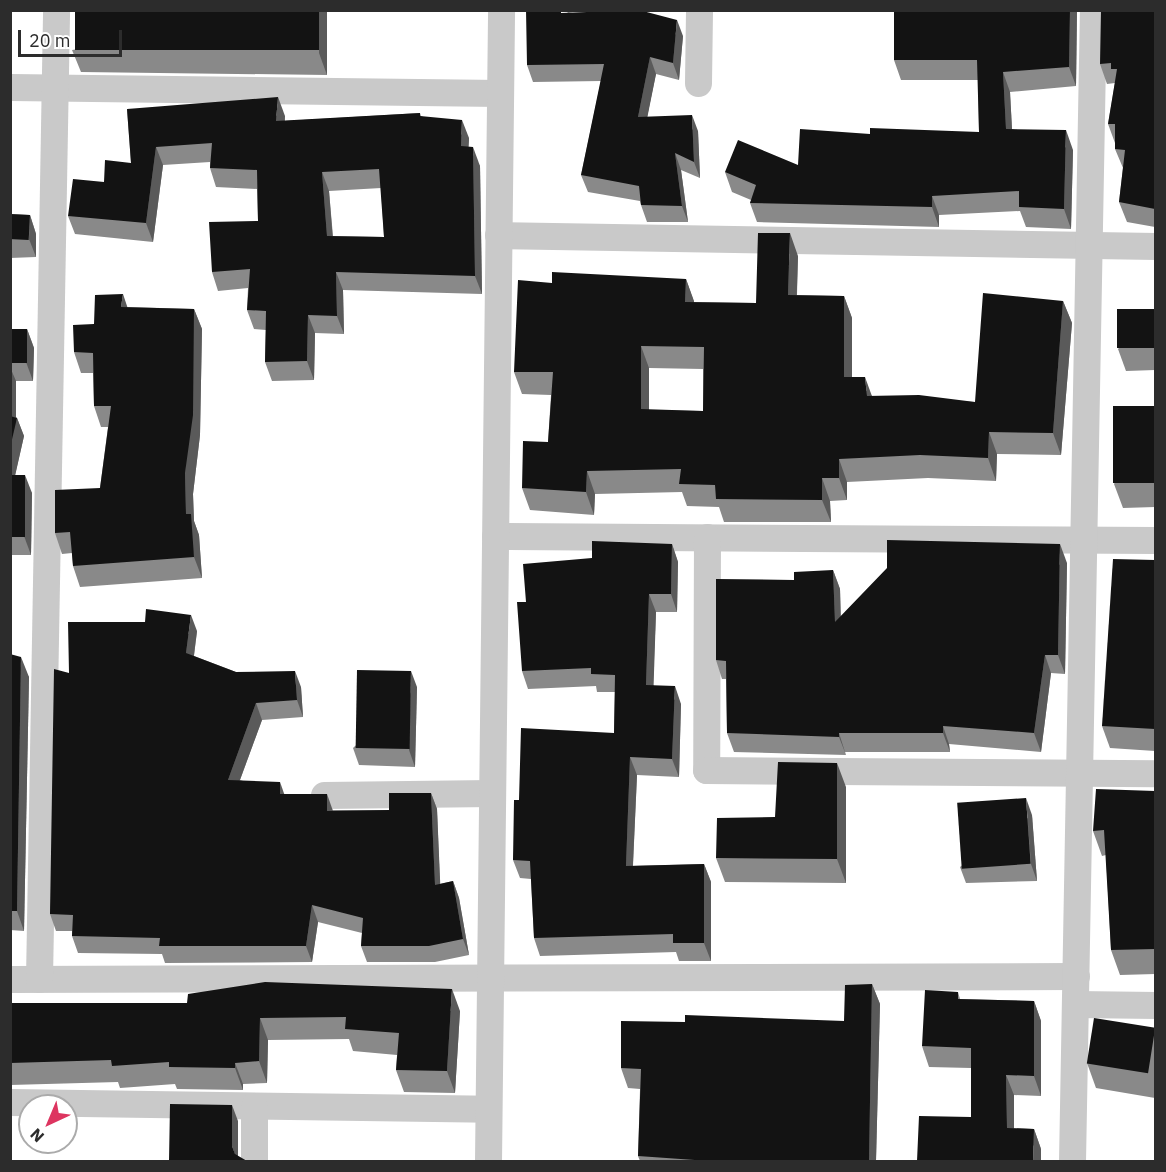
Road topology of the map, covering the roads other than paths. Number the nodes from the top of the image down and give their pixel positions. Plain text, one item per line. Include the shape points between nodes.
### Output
1 (56, 10) edge
2 (501, 10) edge
3 (699, 10) edge
4 (1093, 10) edge
5 (698, 83) dead end
6 (54, 85) junction
7 (10, 87) edge
8 (500, 93) junction
9 (498, 235) junction
10 (1089, 245) junction
11 (1155, 246) edge
12 (495, 536) junction
13 (707, 537) junction
14 (1083, 540) junction
15 (1155, 540) edge
16 (1080, 772) junction
17 (1155, 773) edge
18 (492, 793) junction
19 (324, 795) edge
20 (1076, 976) junction
21 (39, 978) junction
22 (490, 978) junction
23 (10, 979) edge
24 (1075, 1004) junction
25 (1155, 1005) edge
26 (10, 1102) edge
27 (254, 1106) junction
28 (489, 1109) junction
29 (254, 1161) edge
30 (488, 1161) edge
31 (1072, 1161) edge

1 - 6 street
2 - 8 street
3 - 5 street
4 - 10 street
6 - 7 street
6 - 8 street
6 - 21 street
8 - 9 street
9 - 10 street
9 - 12 street
10 - 11 street
10 - 14 street
12 - 13 street
12 - 18 street
13 - 14 street
13 - 16 street via 706,770
14 - 15 street
14 - 16 street
16 - 17 street
16 - 20 street
18 - 19 street
18 - 22 street
20 - 22 street
20 - 24 street
21 - 22 street
21 - 23 street
22 - 28 street
24 - 25 street
24 - 31 street
26 - 27 street
27 - 28 street
27 - 29 street
28 - 30 street

